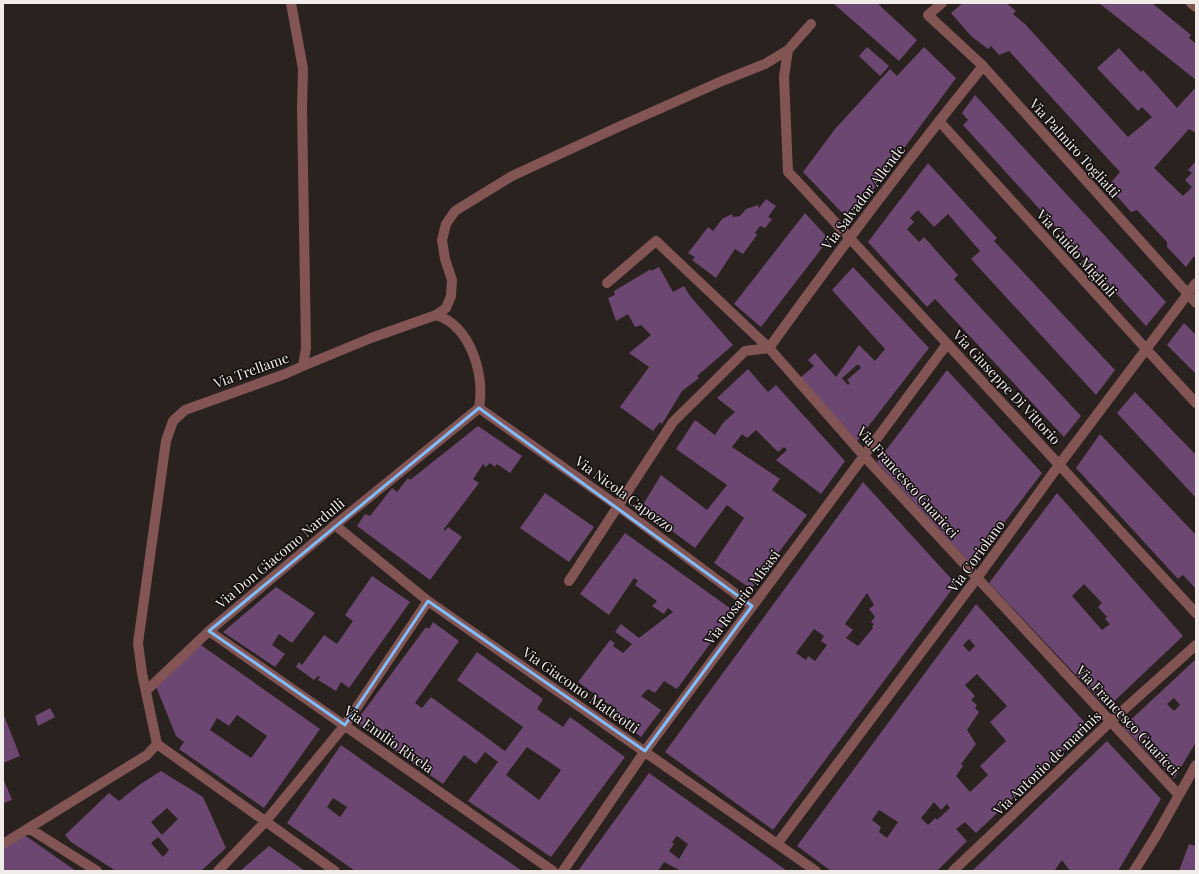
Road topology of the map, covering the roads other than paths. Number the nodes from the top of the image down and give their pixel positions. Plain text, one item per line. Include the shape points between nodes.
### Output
1 (291, 3) edge
2 (942, 3) edge
3 (1191, 3) edge
4 (1196, 7) edge
5 (811, 24) dead end
6 (788, 50) junction
7 (983, 66) junction
8 (939, 121) junction
9 (849, 237) junction
10 (607, 283) dead end
11 (1196, 283) edge
12 (1188, 295) junction
13 (1196, 304) edge
14 (436, 315) junction
15 (948, 344) junction
16 (769, 348) junction
17 (1147, 350) junction
18 (303, 366) junction
19 (1196, 403) edge
20 (479, 408) junction
21 (864, 456) junction
22 (1060, 465) junction
23 (618, 506) junction
24 (335, 525) junction
25 (977, 578) junction
26 (569, 581) dead end
27 (428, 601) junction
28 (752, 606) junction
29 (1196, 613) edge
30 (209, 631) junction
31 (1196, 645) edge
32 (146, 691) junction
33 (1110, 722) junction
34 (345, 725) junction
35 (157, 744) junction
36 (645, 751) junction
37 (1196, 765) edge
38 (1179, 795) junction
39 (265, 822) junction
40 (30, 829) junction
41 (3, 844) edge
42 (777, 844) junction
43 (97, 871) edge
44 (218, 871) edge
45 (335, 871) edge
46 (553, 871) edge
47 (563, 871) edge
48 (816, 871) edge
49 (954, 871) edge
50 (1134, 871) edge

1 - 18 street, Via Trellame via 303,69 306,348
2 - 7 street, Via Palmiro Togliatti via 928,15
3 - 4 street
5 - 6 street
6 - 9 street, Via Giuseppe Di Vittorio via 784,77 788,172
6 - 14 street via 765,64 512,176 455,211 446,224 442,240 452,280 451,296 446,308
7 - 8 street, Via Salvador Allende
7 - 12 street, Via Palmiro Togliatti
8 - 9 street, Via Salvador Allende
8 - 17 street, Via Guido Miglioli
9 - 15 street, Via Giuseppe Di Vittorio
9 - 16 street, Via Salvador Allende
10 - 16 street, Via Francesco Guaricci via 656,241
11 - 12 street, Via Coriolano
12 - 13 street, Via Palmiro Togliatti
12 - 17 street, Via Coriolano
14 - 18 street
14 - 20 street via 446,318 459,329 471,346 482,394
15 - 21 street, Via Rosario Misasi
15 - 22 street, Via Giuseppe Di Vittorio
16 - 21 street, Via Francesco Guaricci
16 - 23 street via 745,351 673,422
17 - 19 street, Via Guido Miglioli
17 - 22 street, Via Coriolano
18 - 32 street, Via Trellame via 184,410 173,421 166,441 138,643
20 - 23 street, Via Nicola Capozzo
20 - 24 street, Via Don Giacomo Nardulli
21 - 25 street, Via Francesco Guaricci
21 - 28 street, Via Rosario Misasi
22 - 25 street, Via Coriolano
22 - 29 street, Via Giuseppe Di Vittorio
23 - 26 street
23 - 28 street, Via Nicola Capozzo
24 - 27 street, Via Giacomo Matteotti
24 - 30 street, Via Don Giacomo Nardulli
25 - 33 street, Via Francesco Guaricci
25 - 42 street, Via Coriolano
27 - 34 street
27 - 36 street, Via Giacomo Matteotti
28 - 36 street, Via Rosario Misasi
30 - 32 street, Via Don Giacomo Nardulli
30 - 34 street, Via Emilio Rivela
31 - 33 street, Via Antonio de marinis
32 - 35 street
33 - 38 street, Via Francesco Guaricci
33 - 49 street, Via Antonio de marinis
34 - 39 street
34 - 46 street, Via Emilio Rivela
35 - 39 street
35 - 40 street via 147,755
36 - 42 street, Via Giacomo Matteotti
36 - 47 street, Via Rosario Misasi
37 - 38 street
38 - 50 street
39 - 44 street
39 - 45 street
40 - 41 street
40 - 43 street
42 - 48 street, Via Giacomo Matteotti

